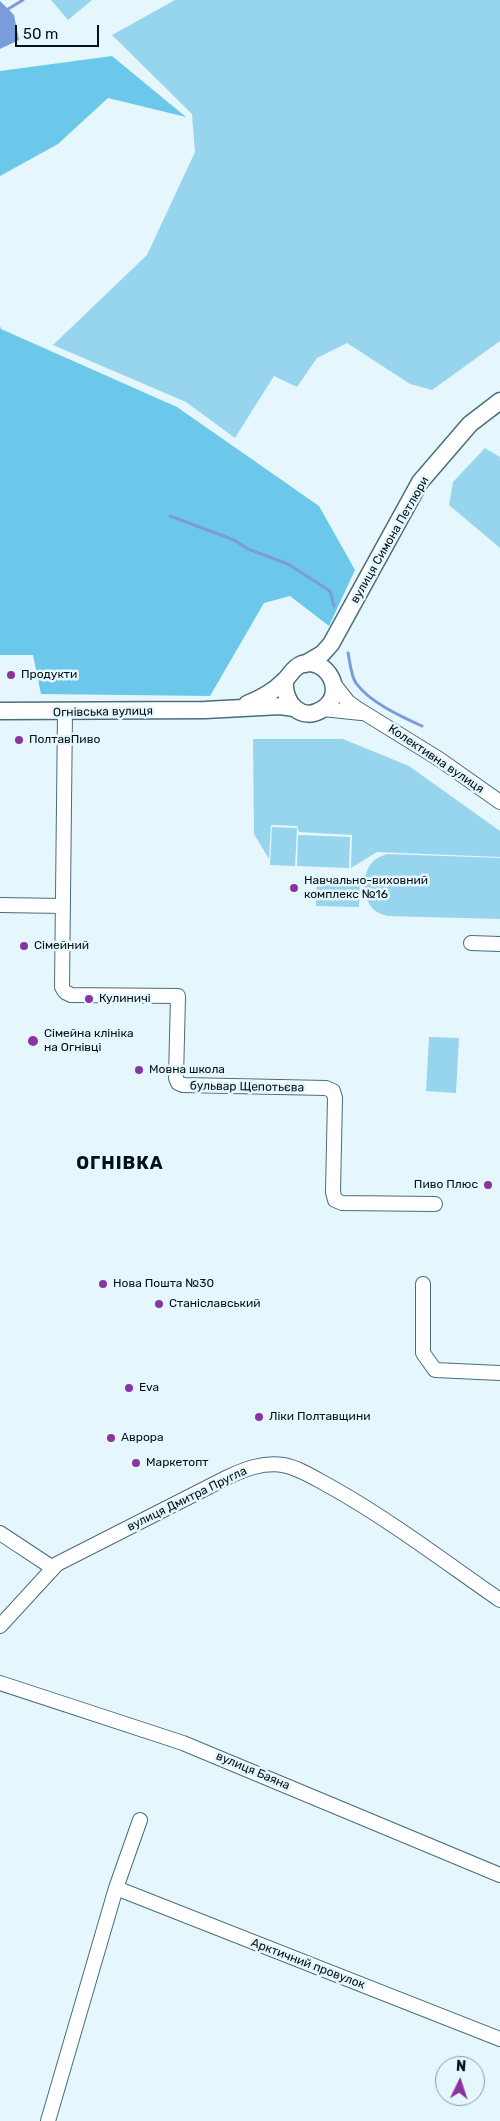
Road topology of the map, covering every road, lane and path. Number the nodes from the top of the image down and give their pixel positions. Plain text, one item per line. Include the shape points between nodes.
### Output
1 (500, 401) edge
2 (331, 644) junction
3 (305, 664) junction
4 (332, 679) junction
5 (285, 681) junction
6 (294, 708) junction
7 (323, 709) junction
8 (205, 710) junction
9 (0, 712) edge
10 (65, 712) junction
11 (371, 717) junction
12 (500, 802) edge
13 (0, 905) edge
14 (63, 906) junction
15 (471, 943) dead end
16 (500, 944) edge
17 (435, 1204) dead end
18 (423, 1284) dead end
19 (500, 1373) edge
20 (0, 1533) edge
21 (53, 1568) junction
22 (500, 1600) edge
23 (0, 1626) edge
24 (0, 1683) edge
25 (140, 1820) dead end
26 (500, 1875) edge
27 (116, 1888) junction
28 (500, 2039) edge
29 (48, 2121) edge

1 - 2 street, вулиця Симона Петлюри via 470,424 420,482
2 - 3 street, вулиця Симона Петлюри
2 - 4 street, вулиця Симона Петлюри
3 - 4 street via 320,665
3 - 5 street, Огнівська вулиця via 296,666
4 - 7 street via 334,694
4 - 11 street, Колективна вулиця via 348,702
5 - 6 street via 286,699
5 - 8 street, Огнівська вулиця via 247,704
6 - 7 street, Огнівська вулиця via 307,713
6 - 8 street, Огнівська вулиця via 267,706
7 - 11 street, Колективна вулиця
8 - 10 street, Огнівська вулиця
9 - 10 street, Огнівська вулиця
10 - 14 street, бульвар Щепотьєва
11 - 12 street, Колективна вулиця
13 - 14 street
14 - 17 street, бульвар Щепотьєва via 62,987 65,992 178,996 178,1083 326,1088 333,1091 335,1200 342,1203
15 - 16 street
18 - 19 street via 423,1353 435,1370
20 - 21 street
21 - 22 street, вулиця Дмитра Пругла via 249,1467 282,1465 299,1470 359,1502
21 - 23 street, вулиця Дмитра Пругла
24 - 26 street, вулиця Баяна via 183,1742
25 - 27 street
27 - 28 street, Арктичний провулок
27 - 29 street

